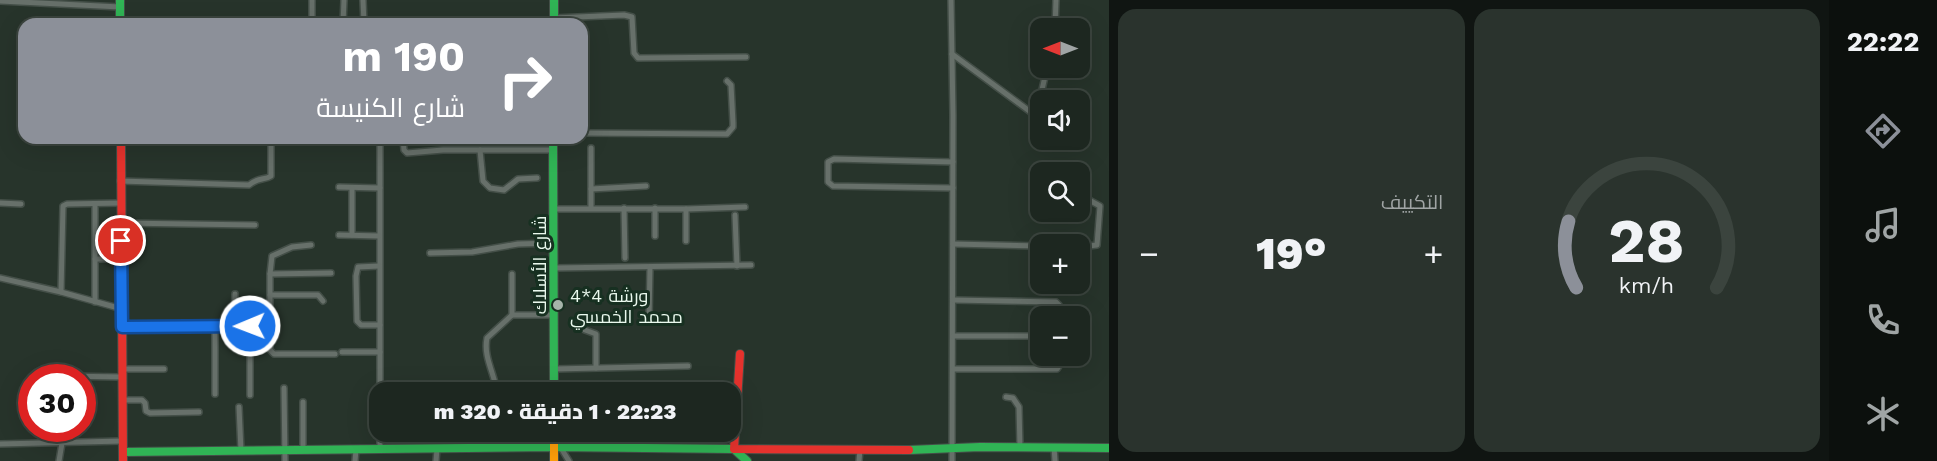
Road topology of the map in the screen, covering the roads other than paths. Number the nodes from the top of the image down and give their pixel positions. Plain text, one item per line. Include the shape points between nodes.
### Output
1 (312, 0) edge
2 (344, 0) edge
3 (363, 0) edge
4 (554, 0) edge
5 (951, 0) edge
6 (1056, 0) edge
7 (0, 1) edge
8 (120, 4) edge
9 (312, 18) edge
10 (343, 18) edge
11 (364, 18) edge
12 (554, 18) edge
13 (588, 18) edge
14 (1055, 18) edge
15 (952, 54) junction
16 (746, 57) dead end
17 (1045, 78) edge
18 (727, 81) dead end
19 (588, 133) edge
20 (121, 144) edge
21 (271, 144) edge
22 (380, 144) edge
23 (404, 144) edge
24 (553, 144) edge
25 (591, 148) dead end
26 (480, 150) junction
27 (553, 150) junction
28 (953, 162) junction
29 (537, 178) dead end
30 (120, 181) junction
31 (646, 186) dead end
32 (339, 187) dead end
33 (352, 188) junction
34 (380, 188) junction
35 (591, 189) junction
36 (953, 189) junction
37 (1090, 199) edge
38 (0, 203) edge
39 (121, 203) junction
40 (21, 204) dead end
41 (95, 205) junction
42 (745, 207) dead end
43 (591, 208) junction
44 (624, 208) junction
45 (655, 208) junction
46 (554, 209) junction
47 (686, 209) junction
48 (735, 215) dead end
49 (121, 223) junction
50 (255, 225) dead end
51 (339, 235) dead end
52 (351, 235) junction
53 (380, 236) junction
54 (655, 236) dead end
55 (686, 241) dead end
56 (554, 243) junction
57 (953, 244) junction
58 (311, 245) dead end
59 (1030, 246) edge
60 (1090, 247) edge
61 (430, 253) dead end
62 (94, 258) junction
63 (121, 258) junction
64 (625, 258) dead end
65 (751, 265) dead end
66 (379, 266) junction
67 (737, 266) junction
68 (650, 267) junction
69 (554, 268) junction
70 (331, 273) dead end
71 (270, 274) junction
72 (512, 274) dead end
73 (0, 278) edge
74 (61, 292) junction
75 (235, 294) dead end
76 (270, 295) junction
77 (953, 300) junction
78 (324, 301) dead end
79 (95, 302) junction
80 (1059, 306) edge
81 (122, 309) junction
82 (512, 315) junction
83 (554, 315) junction
84 (649, 320) dead end
85 (380, 325) junction
86 (234, 326) junction
87 (250, 326) junction
88 (270, 326) junction
89 (122, 327) junction
90 (215, 327) junction
91 (585, 330) dead end
92 (953, 336) junction
93 (1030, 336) edge
94 (342, 352) dead end
95 (380, 352) junction
96 (335, 354) dead end
97 (740, 354) dead end
98 (688, 366) dead end
99 (1059, 366) edge
100 (596, 368) junction
101 (164, 369) dead end
102 (554, 369) junction
103 (953, 369) junction
104 (122, 373) junction
105 (96, 374) edge
106 (380, 382) edge
107 (496, 382) edge
108 (554, 382) edge
109 (284, 388) dead end
110 (214, 394) dead end
111 (250, 394) dead end
112 (1006, 397) dead end
113 (122, 400) junction
114 (303, 402) dead end
115 (239, 407) dead end
116 (199, 412) dead end
117 (122, 441) junction
118 (380, 442) edge
119 (556, 442) edge
120 (62, 443) junction
121 (0, 444) edge
122 (1020, 447) junction
123 (1054, 447) junction
124 (558, 448) junction
125 (952, 448) junction
126 (1109, 448) edge
127 (303, 449) junction
128 (380, 449) junction
129 (437, 449) junction
130 (734, 449) junction
131 (284, 450) junction
132 (356, 450) junction
133 (860, 450) junction
134 (241, 451) junction
135 (123, 452) junction
136 (59, 461) edge
137 (123, 461) edge
138 (285, 461) edge
139 (355, 461) edge
140 (436, 461) edge
141 (554, 461) edge
142 (569, 461) edge
143 (747, 461) edge
144 (859, 461) edge
145 (952, 461) edge
146 (1055, 461) edge

1 - 9 street
2 - 10 street
3 - 11 street
4 - 12 street
5 - 15 street
6 - 14 street
7 - 8 street
13 - 16 street via 632,17 634,53 638,58
15 - 17 street via 1030,112 1038,107
15 - 28 street
18 - 19 street via 731,85 734,123 727,134
20 - 30 street
21 - 30 street via 271,176 256,178 249,185
22 - 34 street
23 - 26 street via 407,153
24 - 27 street, شارع الأسلاك
25 - 35 street
26 - 27 street
26 - 29 street via 483,181 490,188 504,190 518,179
27 - 46 street, شارع الأسلاك
28 - 36 street
28 - 36 street via 834,159 828,162 827,172 828,182 833,186
30 - 39 street
31 - 35 street
32 - 33 street
33 - 34 street
33 - 52 street
34 - 53 street
35 - 43 street
36 - 57 street
37 - 60 street via 1100,210 1098,243
38 - 40 street
39 - 41 street
39 - 49 street
41 - 62 street
41 - 74 street via 63,206
42 - 47 street
43 - 44 street
43 - 46 street
44 - 45 street
44 - 64 street
45 - 47 street
45 - 54 street
46 - 56 street, شارع الأسلاك
47 - 55 street
48 - 67 street
49 - 50 street
49 - 63 street
51 - 52 street
52 - 53 street
53 - 66 street
56 - 61 street
56 - 69 street, شارع الأسلاك
57 - 59 street
57 - 77 street
58 - 71 street via 277,252 272,256
62 - 63 street
62 - 79 street
63 - 81 street
65 - 67 street
66 - 85 street
66 - 85 street via 358,267 357,299 358,324
67 - 68 street
68 - 69 street
68 - 84 street
69 - 83 street, شارع الأسلاك
70 - 71 street
71 - 76 street
72 - 82 street
73 - 74 street
74 - 79 street
75 - 86 street
76 - 78 street via 318,295
76 - 88 street
77 - 80 street
77 - 92 street
79 - 81 street
81 - 89 street
82 - 83 street
82 - 107 street via 486,342
83 - 102 street, شارع الأسلاك
85 - 95 street
86 - 87 street
86 - 90 street
87 - 88 street
87 - 111 street
88 - 96 street via 270,350 274,354
89 - 90 street
89 - 104 street
90 - 110 street
91 - 100 street via 596,334
92 - 93 street
92 - 103 street
94 - 95 street
95 - 106 street
97 - 130 street
98 - 100 street
99 - 103 street
100 - 102 street
101 - 104 street
102 - 108 street, شارع الأسلاك
103 - 125 street
104 - 105 street
104 - 113 street
109 - 131 street
112 - 122 street via 1013,398 1019,407
113 - 116 street via 142,400 150,413
113 - 117 street
114 - 127 street
115 - 134 street
117 - 120 street
117 - 135 street
118 - 128 street
119 - 124 street
120 - 121 street
120 - 136 street
122 - 123 street
122 - 125 street
123 - 126 street
123 - 146 street
124 - 129 street
124 - 130 street
124 - 141 street
124 - 142 street
125 - 133 street
125 - 145 street
127 - 131 street
127 - 132 street
128 - 129 street
128 - 132 street
129 - 140 street
130 - 133 street
130 - 143 street
131 - 134 street
131 - 138 street
132 - 139 street
133 - 144 street
134 - 135 street
135 - 137 street

